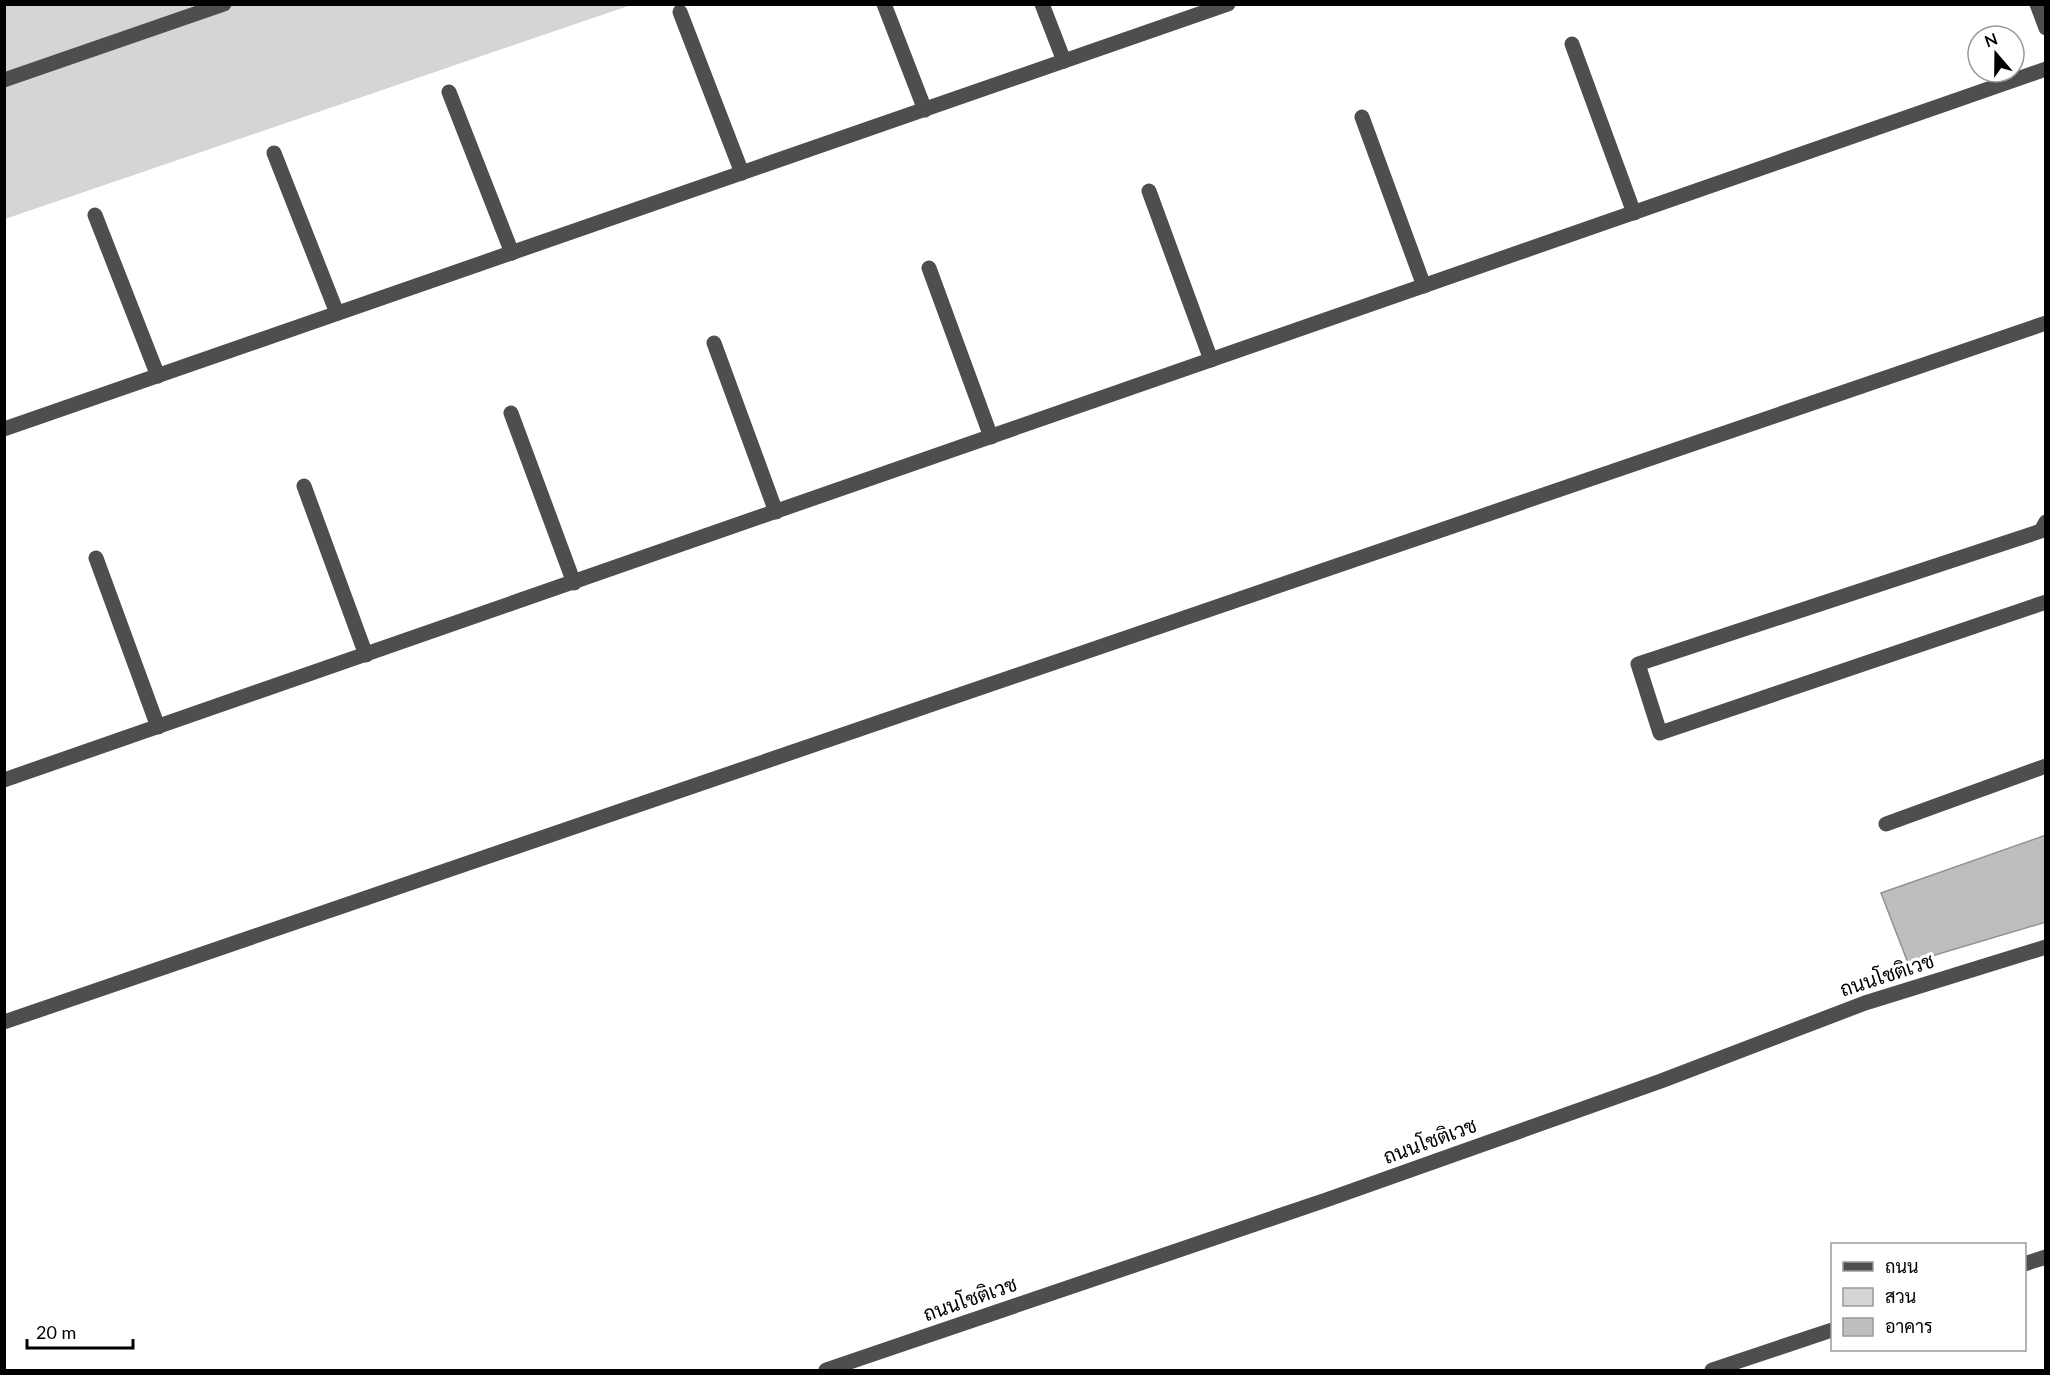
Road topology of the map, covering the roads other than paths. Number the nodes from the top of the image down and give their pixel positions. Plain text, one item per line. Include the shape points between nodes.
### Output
1 (224, 4) edge
2 (884, 4) edge
3 (1042, 4) edge
4 (1228, 4) edge
5 (2037, 4) edge
6 (680, 12) dead end
7 (2046, 28) edge
8 (1572, 44) dead end
9 (1064, 61) junction
10 (2046, 69) edge
11 (4, 80) edge
12 (449, 92) dead end
13 (925, 110) junction
14 (1362, 117) dead end
15 (274, 153) dead end
16 (742, 173) junction
17 (1149, 191) dead end
18 (1634, 213) junction
19 (95, 215) dead end
20 (512, 253) junction
21 (929, 268) dead end
22 (1424, 286) junction
23 (337, 314) junction
24 (2046, 323) edge
25 (714, 343) dead end
26 (1211, 360) junction
27 (158, 376) junction
28 (512, 413) dead end
29 (4, 429) edge
30 (991, 437) junction
31 (304, 486) dead end
32 (776, 512) junction
33 (2046, 522) edge
34 (96, 558) dead end
35 (574, 583) junction
36 (2046, 602) edge
37 (366, 655) junction
38 (158, 727) junction
39 (2046, 766) edge
40 (4, 780) edge
41 (1886, 824) dead end
42 (2046, 947) edge
43 (4, 1022) edge
44 (2046, 1257) edge
45 (2026, 1264) edge
46 (1831, 1331) edge
47 (826, 1371) edge
48 (1712, 1371) edge

1 - 11 street
2 - 13 street
3 - 9 street
4 - 9 street
5 - 7 street
6 - 16 street
8 - 18 street
9 - 13 street
10 - 18 street
12 - 20 street
13 - 16 street
14 - 22 street
15 - 23 street
16 - 20 street
17 - 26 street
18 - 22 street
19 - 27 street
20 - 23 street
21 - 30 street
22 - 26 street
23 - 27 street
24 - 43 street
25 - 32 street
26 - 30 street
27 - 29 street
28 - 35 street
30 - 32 street
31 - 37 street
32 - 35 street
33 - 36 street via 2041,531 1638,664 1660,733
34 - 38 street
35 - 37 street
37 - 38 street
38 - 40 street
39 - 41 street
42 - 47 street, ถนนโชติเวช via 1865,1004 1337,1196
44 - 45 street
46 - 48 street

